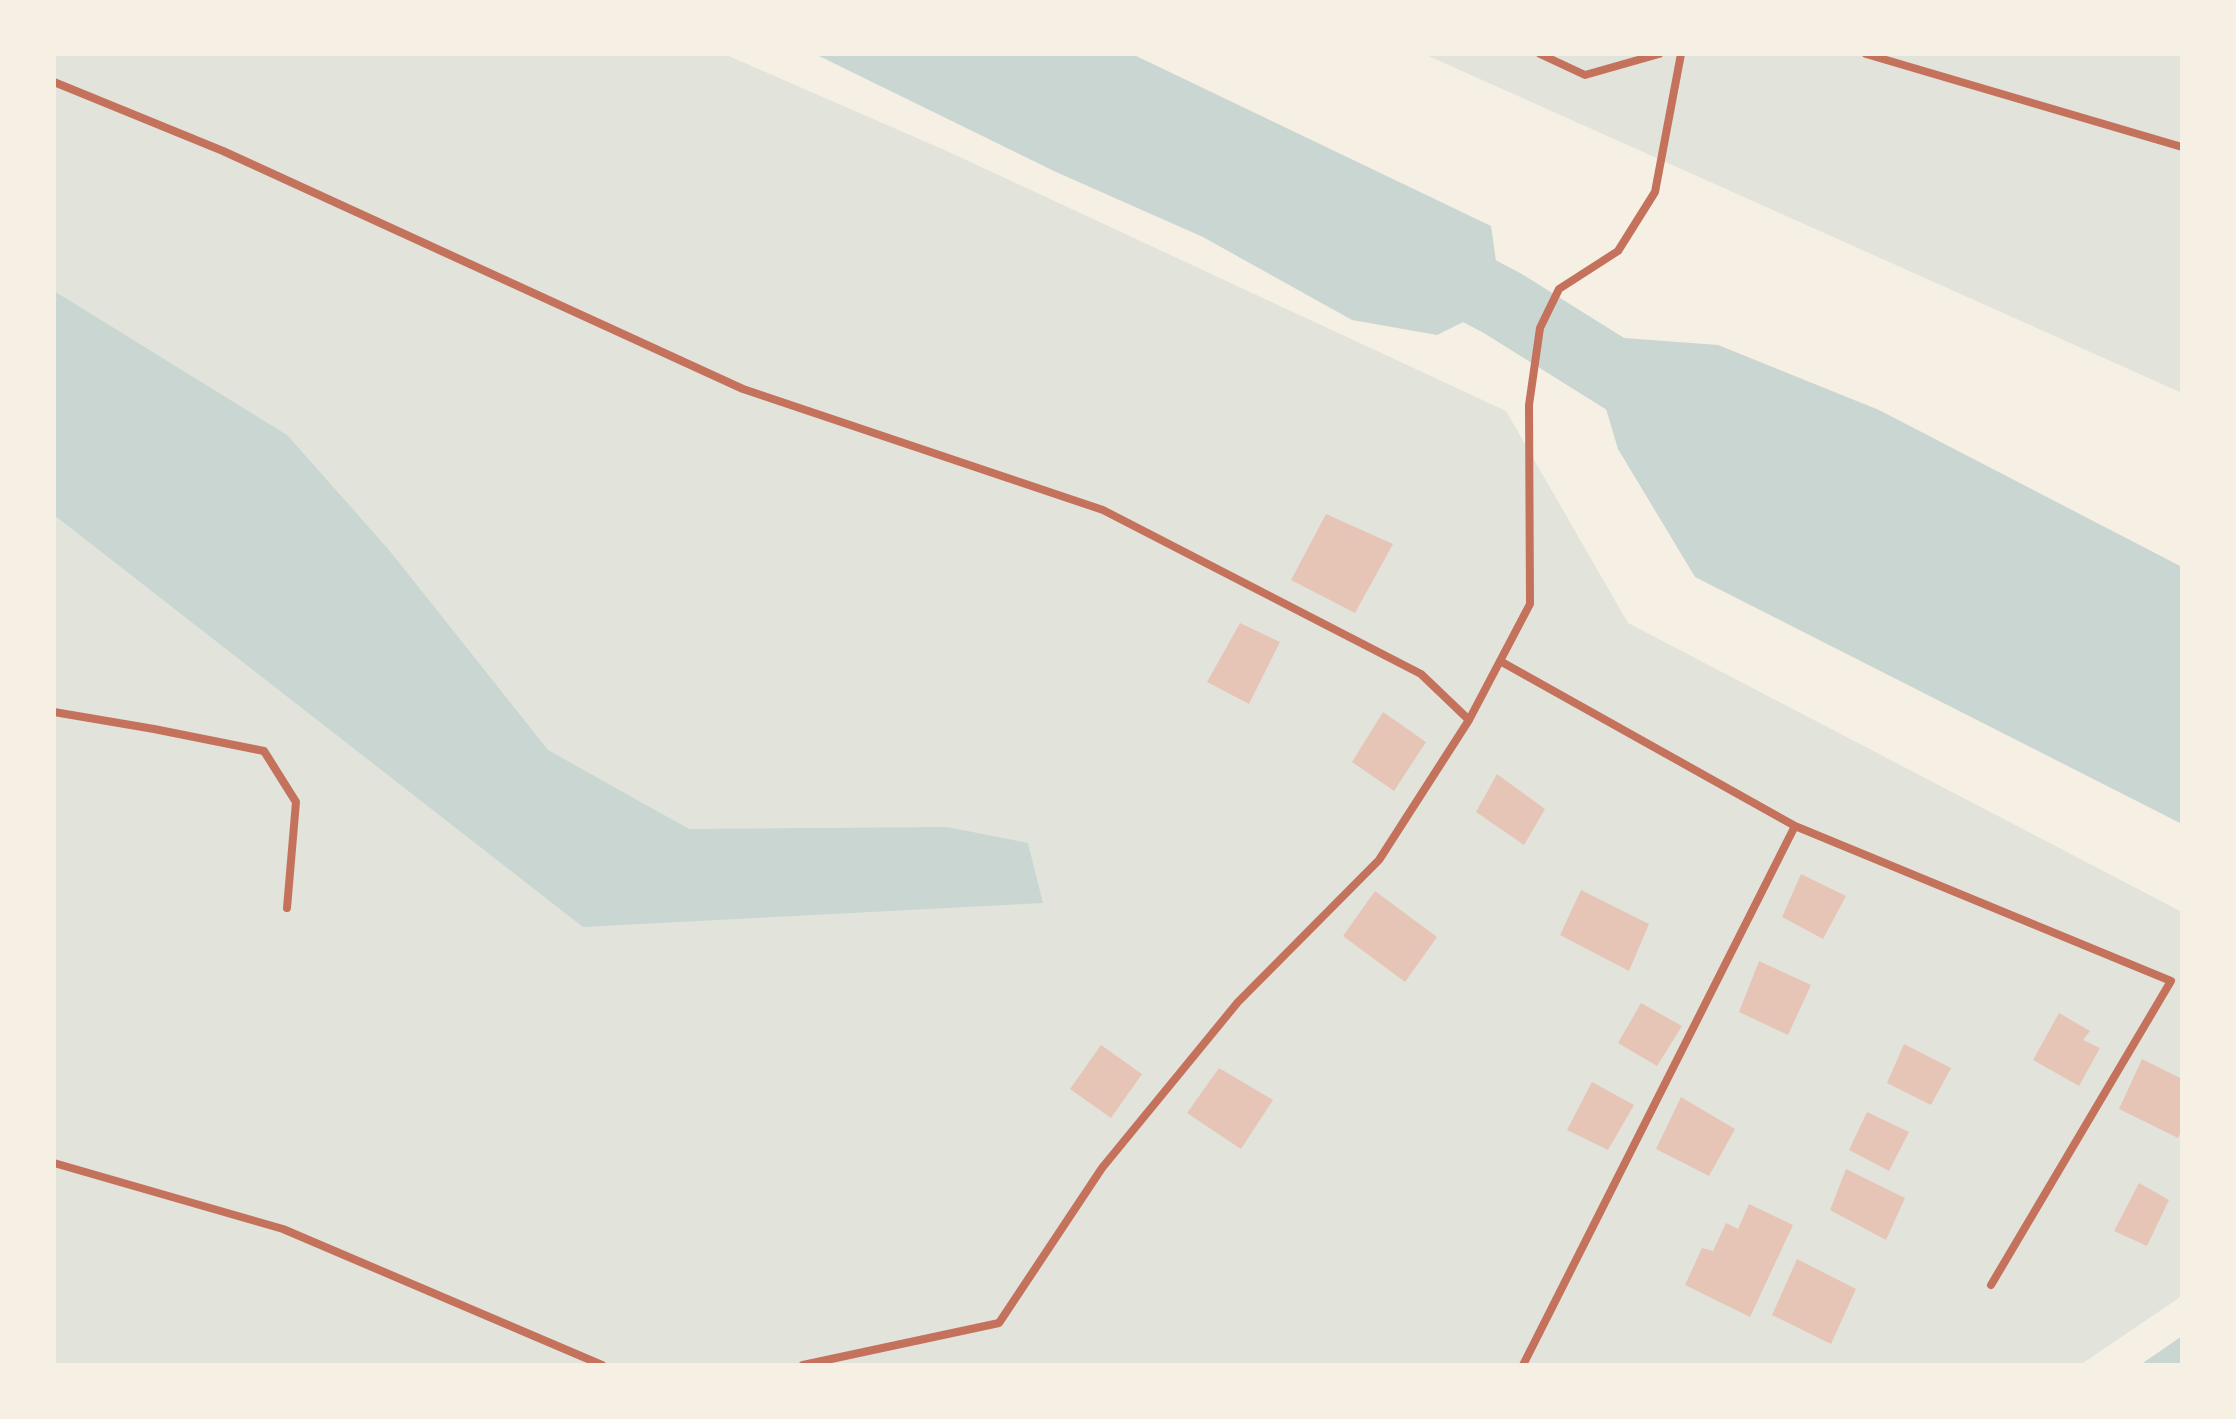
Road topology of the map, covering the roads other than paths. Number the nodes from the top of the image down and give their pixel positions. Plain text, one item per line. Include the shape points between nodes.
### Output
1 (1540, 54) edge
2 (1659, 54) edge
3 (1681, 54) edge
4 (1866, 54) edge
5 (54, 82) edge
6 (2182, 147) edge
7 (1500, 661) junction
8 (54, 712) edge
9 (1469, 720) junction
10 (1795, 826) junction
11 (287, 908) dead end
12 (54, 1163) edge
13 (1991, 1285) dead end
14 (602, 1365) edge
15 (803, 1365) edge
16 (1523, 1365) edge

1 - 2 street via 1585,75
3 - 7 street via 1655,192 1618,251 1559,289 1540,328 1529,405 1530,604
4 - 6 street
5 - 9 street via 223,151 743,389 1103,510 1421,674
7 - 9 street
7 - 10 street
8 - 11 street via 264,751 296,802
9 - 15 street via 1379,860 1238,1002 1102,1168 999,1323
10 - 13 street via 2171,981
10 - 16 street
12 - 14 street via 283,1229

